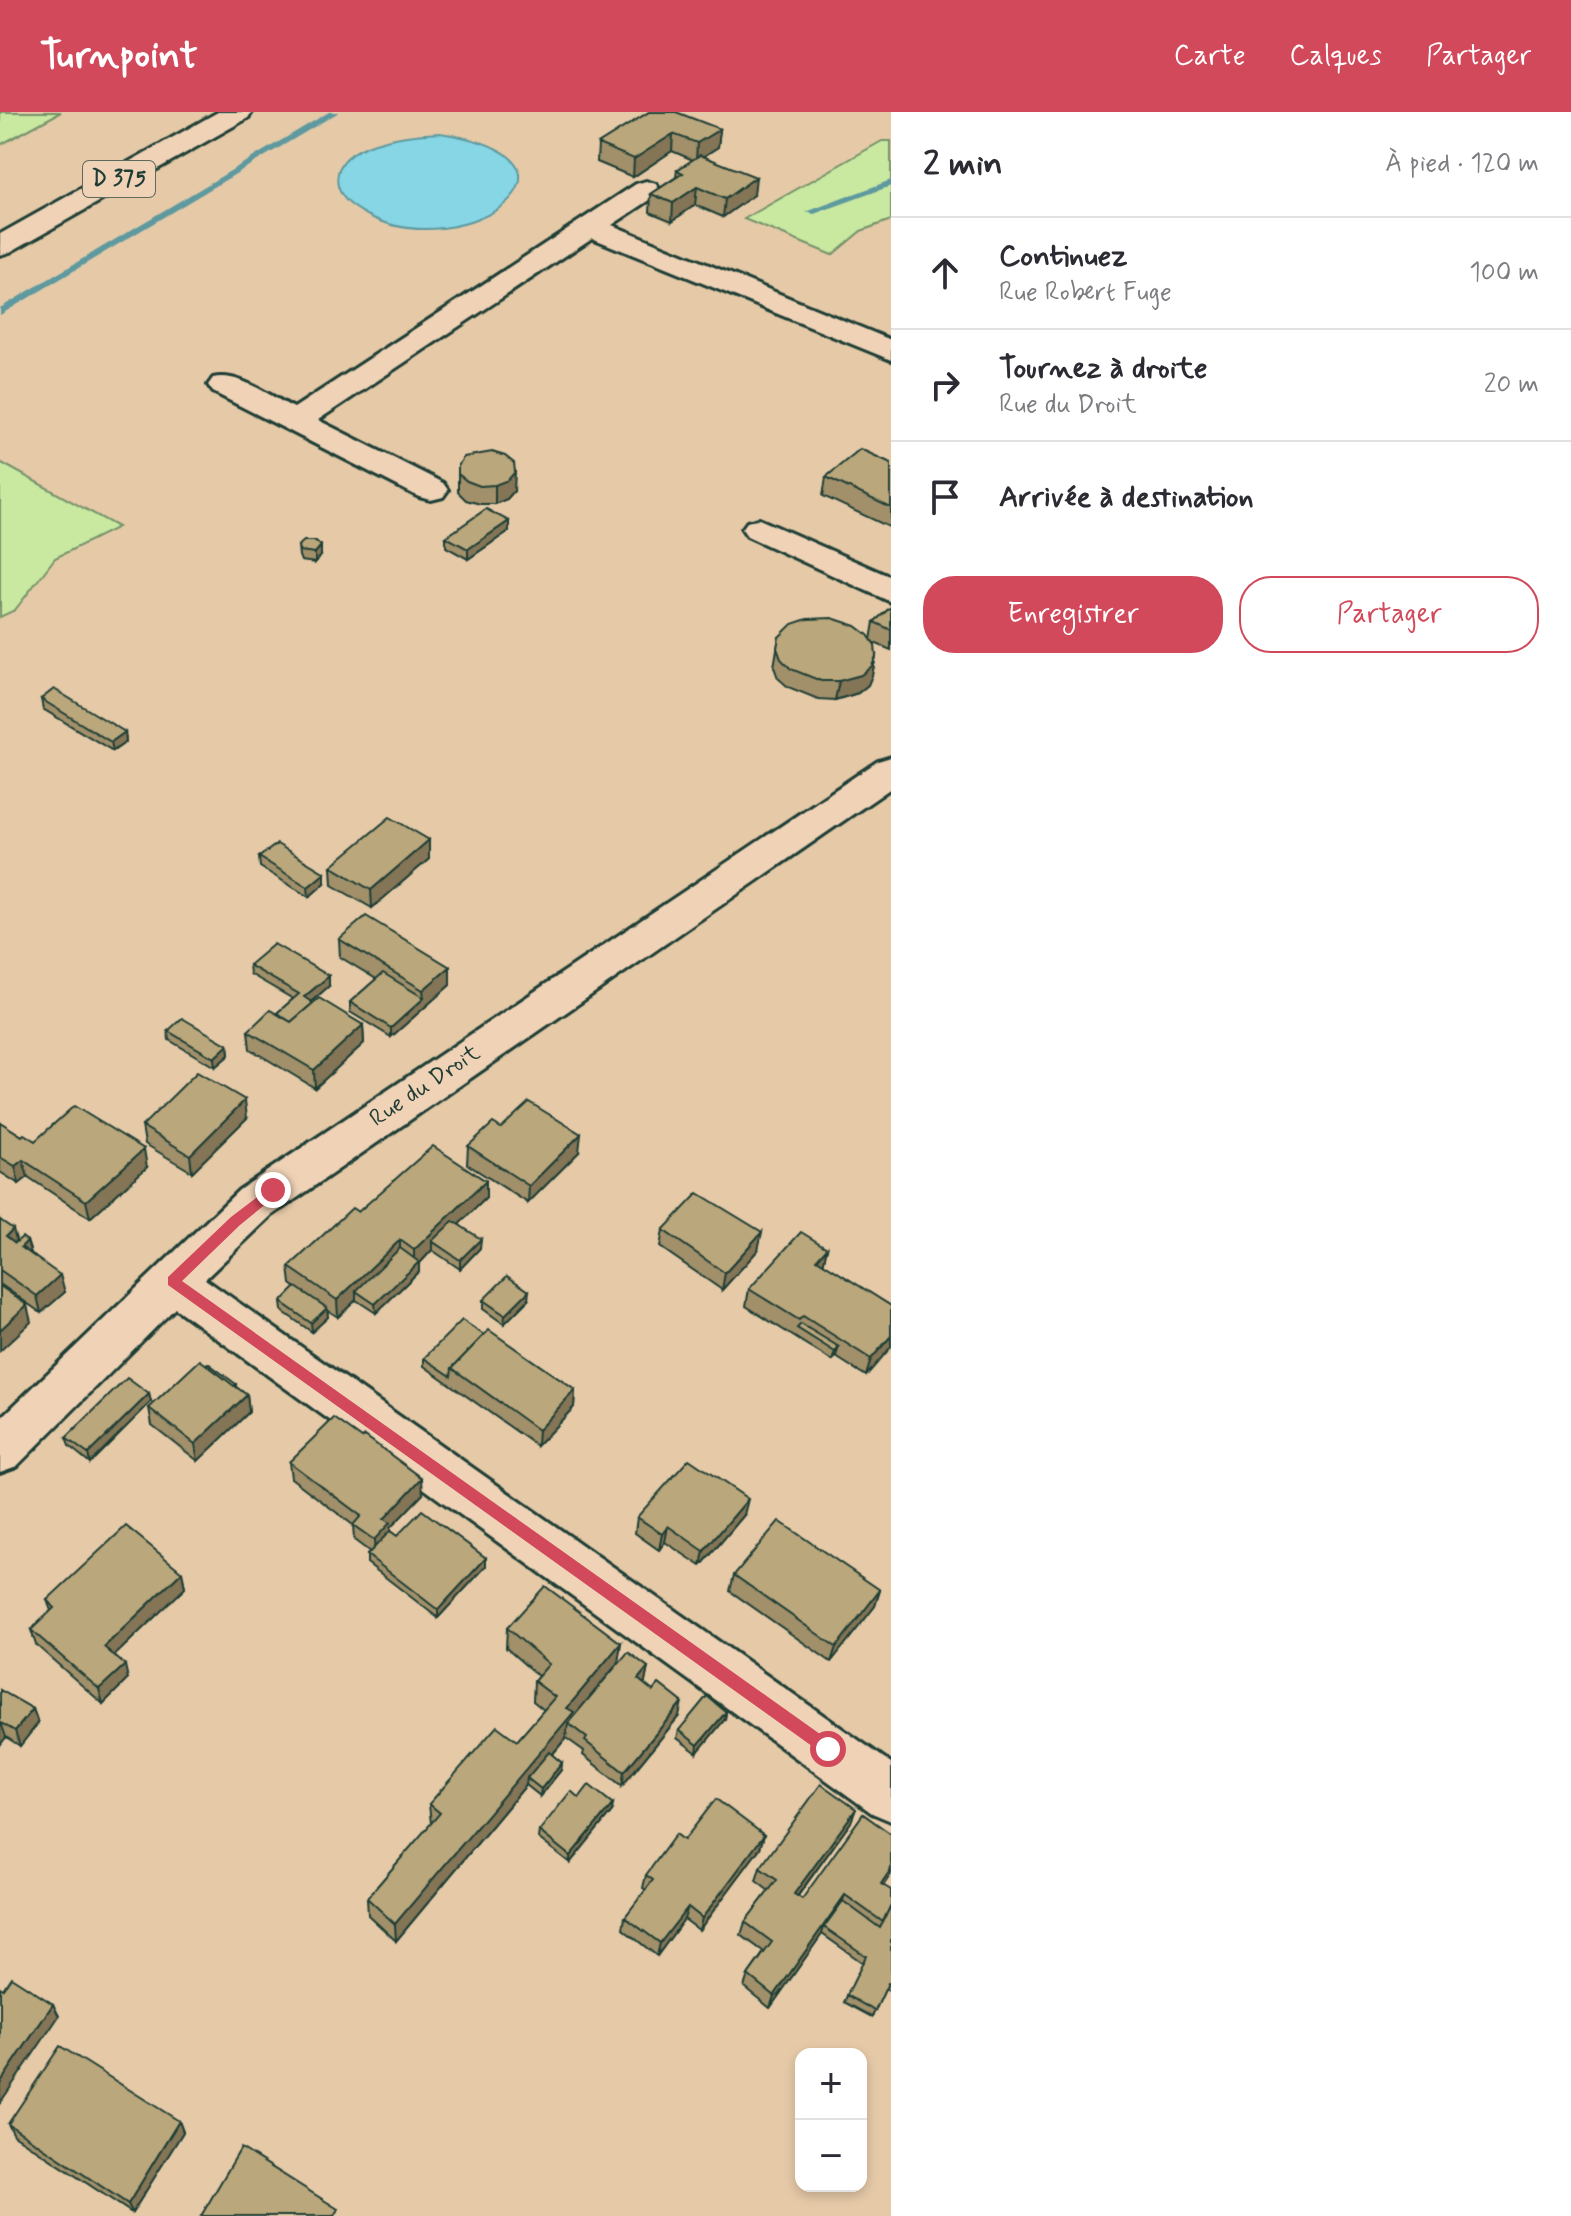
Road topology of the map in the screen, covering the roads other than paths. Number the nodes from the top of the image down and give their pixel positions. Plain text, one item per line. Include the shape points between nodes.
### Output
1 (238, 112) edge
2 (646, 190) dead end
3 (590, 227) junction
4 (0, 246) edge
5 (891, 351) edge
6 (224, 385) dead end
7 (295, 421) junction
8 (431, 490) dead end
9 (759, 529) dead end
10 (891, 591) edge
11 (891, 770) edge
12 (173, 1281) junction
13 (0, 1451) edge
14 (891, 1795) edge

1 - 4 street, D 375
2 - 3 street
3 - 5 street
3 - 7 street
6 - 7 street
7 - 8 street
9 - 10 street
11 - 12 street, Rue du Droit via 295,1175 245,1212
12 - 13 street, Rue du Droit
12 - 14 street

